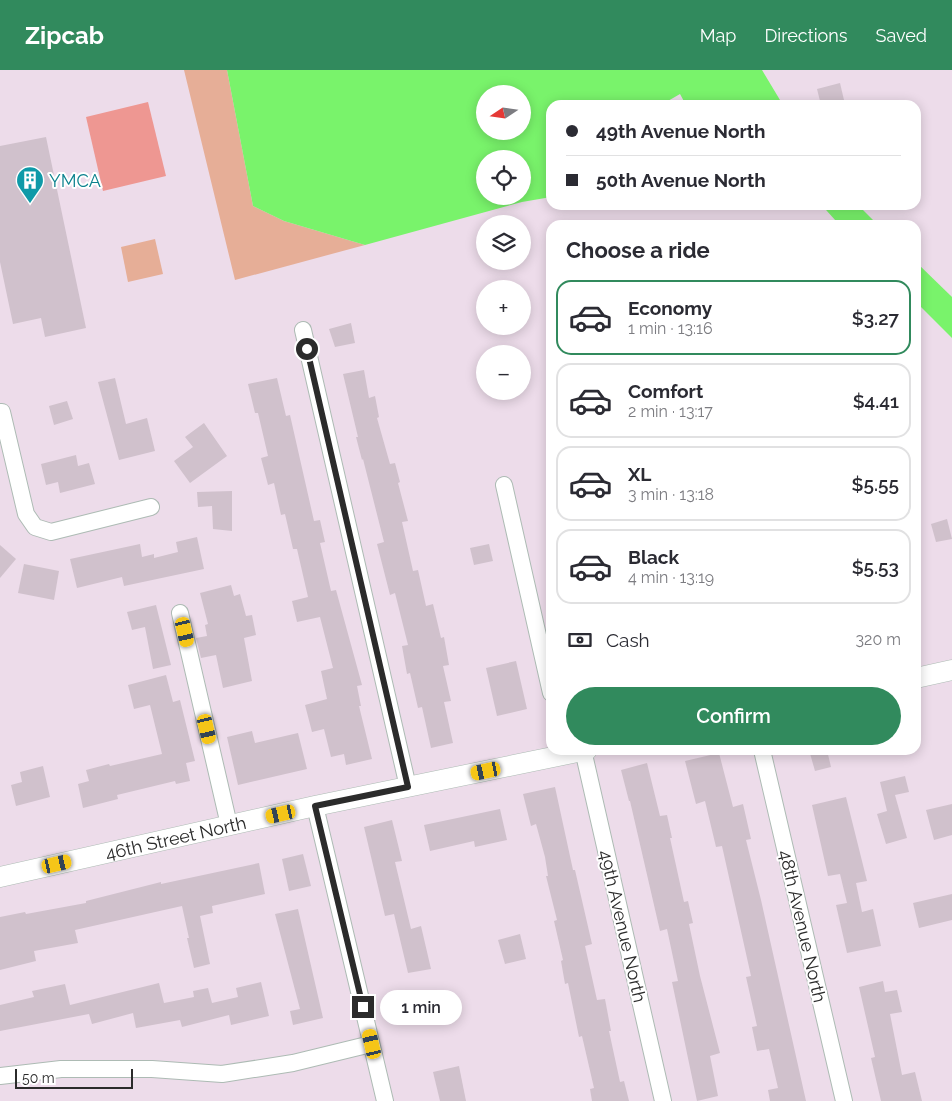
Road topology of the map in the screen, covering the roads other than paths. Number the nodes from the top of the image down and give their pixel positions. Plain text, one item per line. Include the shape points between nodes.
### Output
1 (303, 330) dead end
2 (1, 412) edge
3 (504, 485) dead end
4 (151, 507) dead end
5 (180, 613) dead end
6 (952, 670) edge
7 (546, 672) edge
8 (921, 677) edge
9 (560, 755) edge
10 (585, 755) edge
11 (763, 755) edge
12 (408, 787) junction
13 (315, 806) junction
14 (229, 826) junction
15 (0, 877) edge
16 (372, 1044) junction
17 (0, 1076) edge
18 (385, 1101) edge
19 (663, 1101) edge
20 (844, 1101) edge

1 - 12 street
2 - 4 street via 26,514 35,527 51,532
3 - 7 street
5 - 14 street
6 - 8 street
9 - 12 street, 46th Street North
10 - 19 street, 49th Avenue North
11 - 20 street, 48th Avenue North
12 - 13 street, 46th Street North
13 - 14 street, 46th Street North
13 - 16 street
14 - 15 street, 46th Street North
16 - 17 street via 293,1063 222,1074 152,1069 70,1069
16 - 18 street

